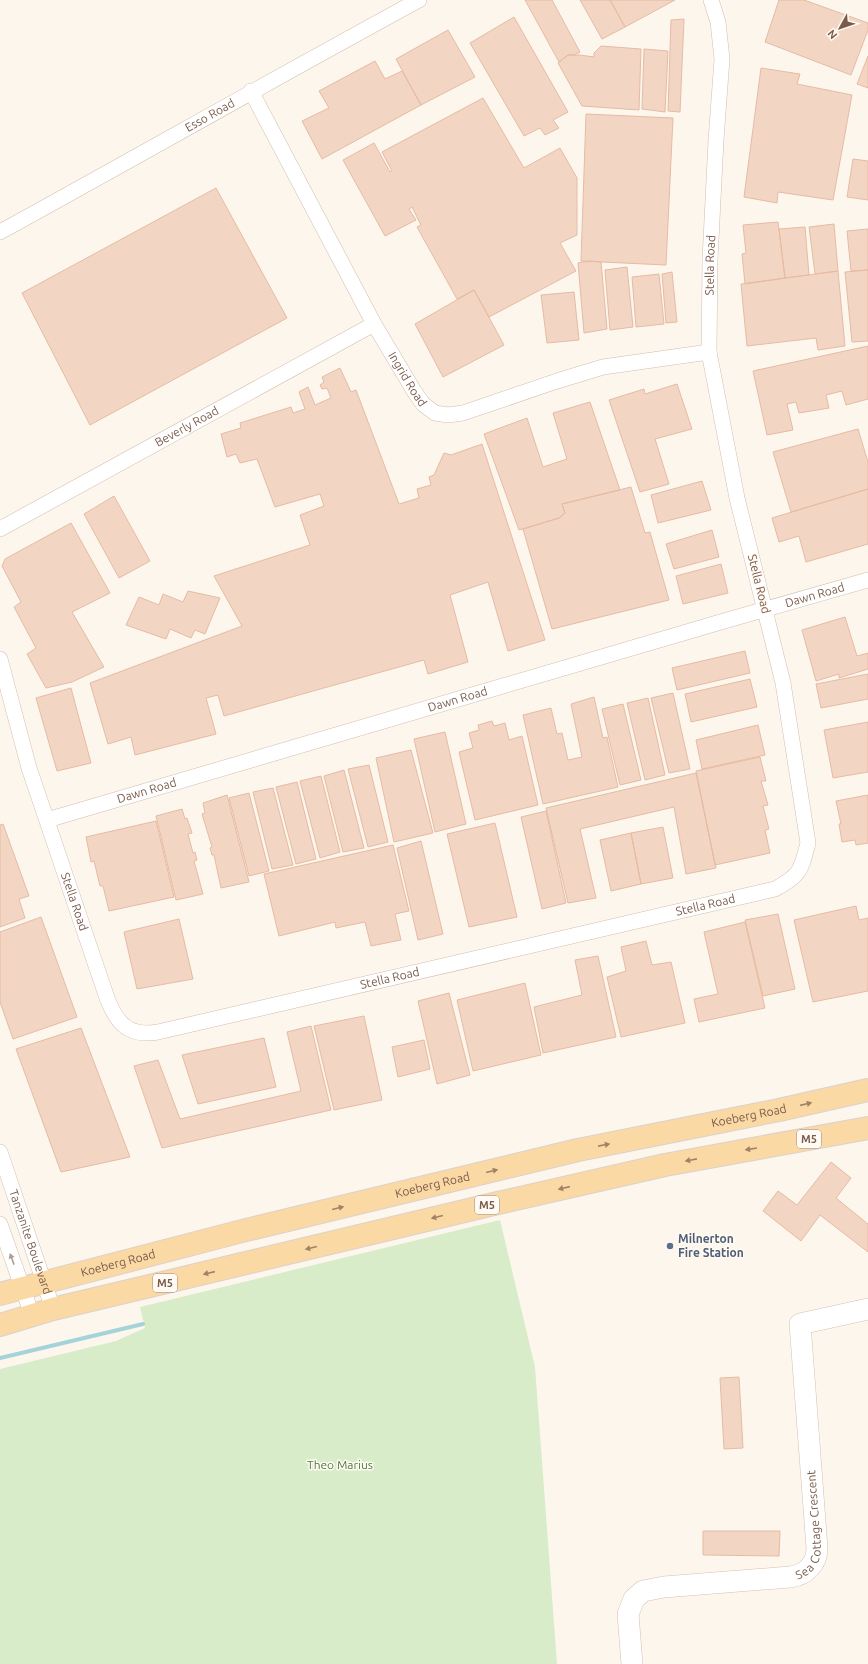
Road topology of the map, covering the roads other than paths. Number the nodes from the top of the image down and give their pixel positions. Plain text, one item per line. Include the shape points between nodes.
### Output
1 (419, 0) edge
2 (711, 0) edge
3 (251, 91) junction
4 (0, 232) edge
5 (374, 324) junction
6 (709, 352) junction
7 (0, 529) edge
8 (868, 580) edge
9 (766, 609) junction
10 (0, 659) edge
11 (47, 820) junction
12 (868, 1090) edge
13 (868, 1128) edge
14 (0, 1152) edge
15 (0, 1224) edge
16 (45, 1283) junction
17 (23, 1289) junction
18 (0, 1294) edge
19 (868, 1308) edge
20 (53, 1310) junction
21 (32, 1315) junction
22 (0, 1325) edge
23 (632, 1664) edge

1 - 3 street, Esso Road
2 - 6 street, Stella Road via 718,22 722,59 710,260
3 - 4 street, Esso Road
3 - 5 street, Ingrid Road
5 - 6 street, Ingrid Road via 423,404 435,413 448,415 463,413 603,368
5 - 7 street, Beverly Road
6 - 9 street, Stella Road via 737,498
8 - 9 street, Dawn Road
9 - 11 street, Dawn Road
9 - 11 street, Stella Road via 783,683 808,843 799,873 775,889 165,1031 141,1033 122,1025 112,1010
10 - 11 street, Stella Road via 29,768
16 -> 12 main road, Koeberg Road via 246,1230 578,1150
13 -> 20 main road, M5 via 665,1165
14 - 16 street, Tanzanite Boulevard
17 -> 15 street, Tanzanite Boulevard
16 - 17 main road, Koeberg Road
16 - 20 street, Tanzanite Boulevard
17 - 18 main road, Koeberg Road
17 - 21 street, Tanzanite Boulevard
19 - 23 street, Sea Cottage Crescent via 800,1324 817,1548 814,1563 802,1574 790,1577 651,1588 640,1593 628,1614
20 - 21 main road, M5
21 - 22 main road, M5

